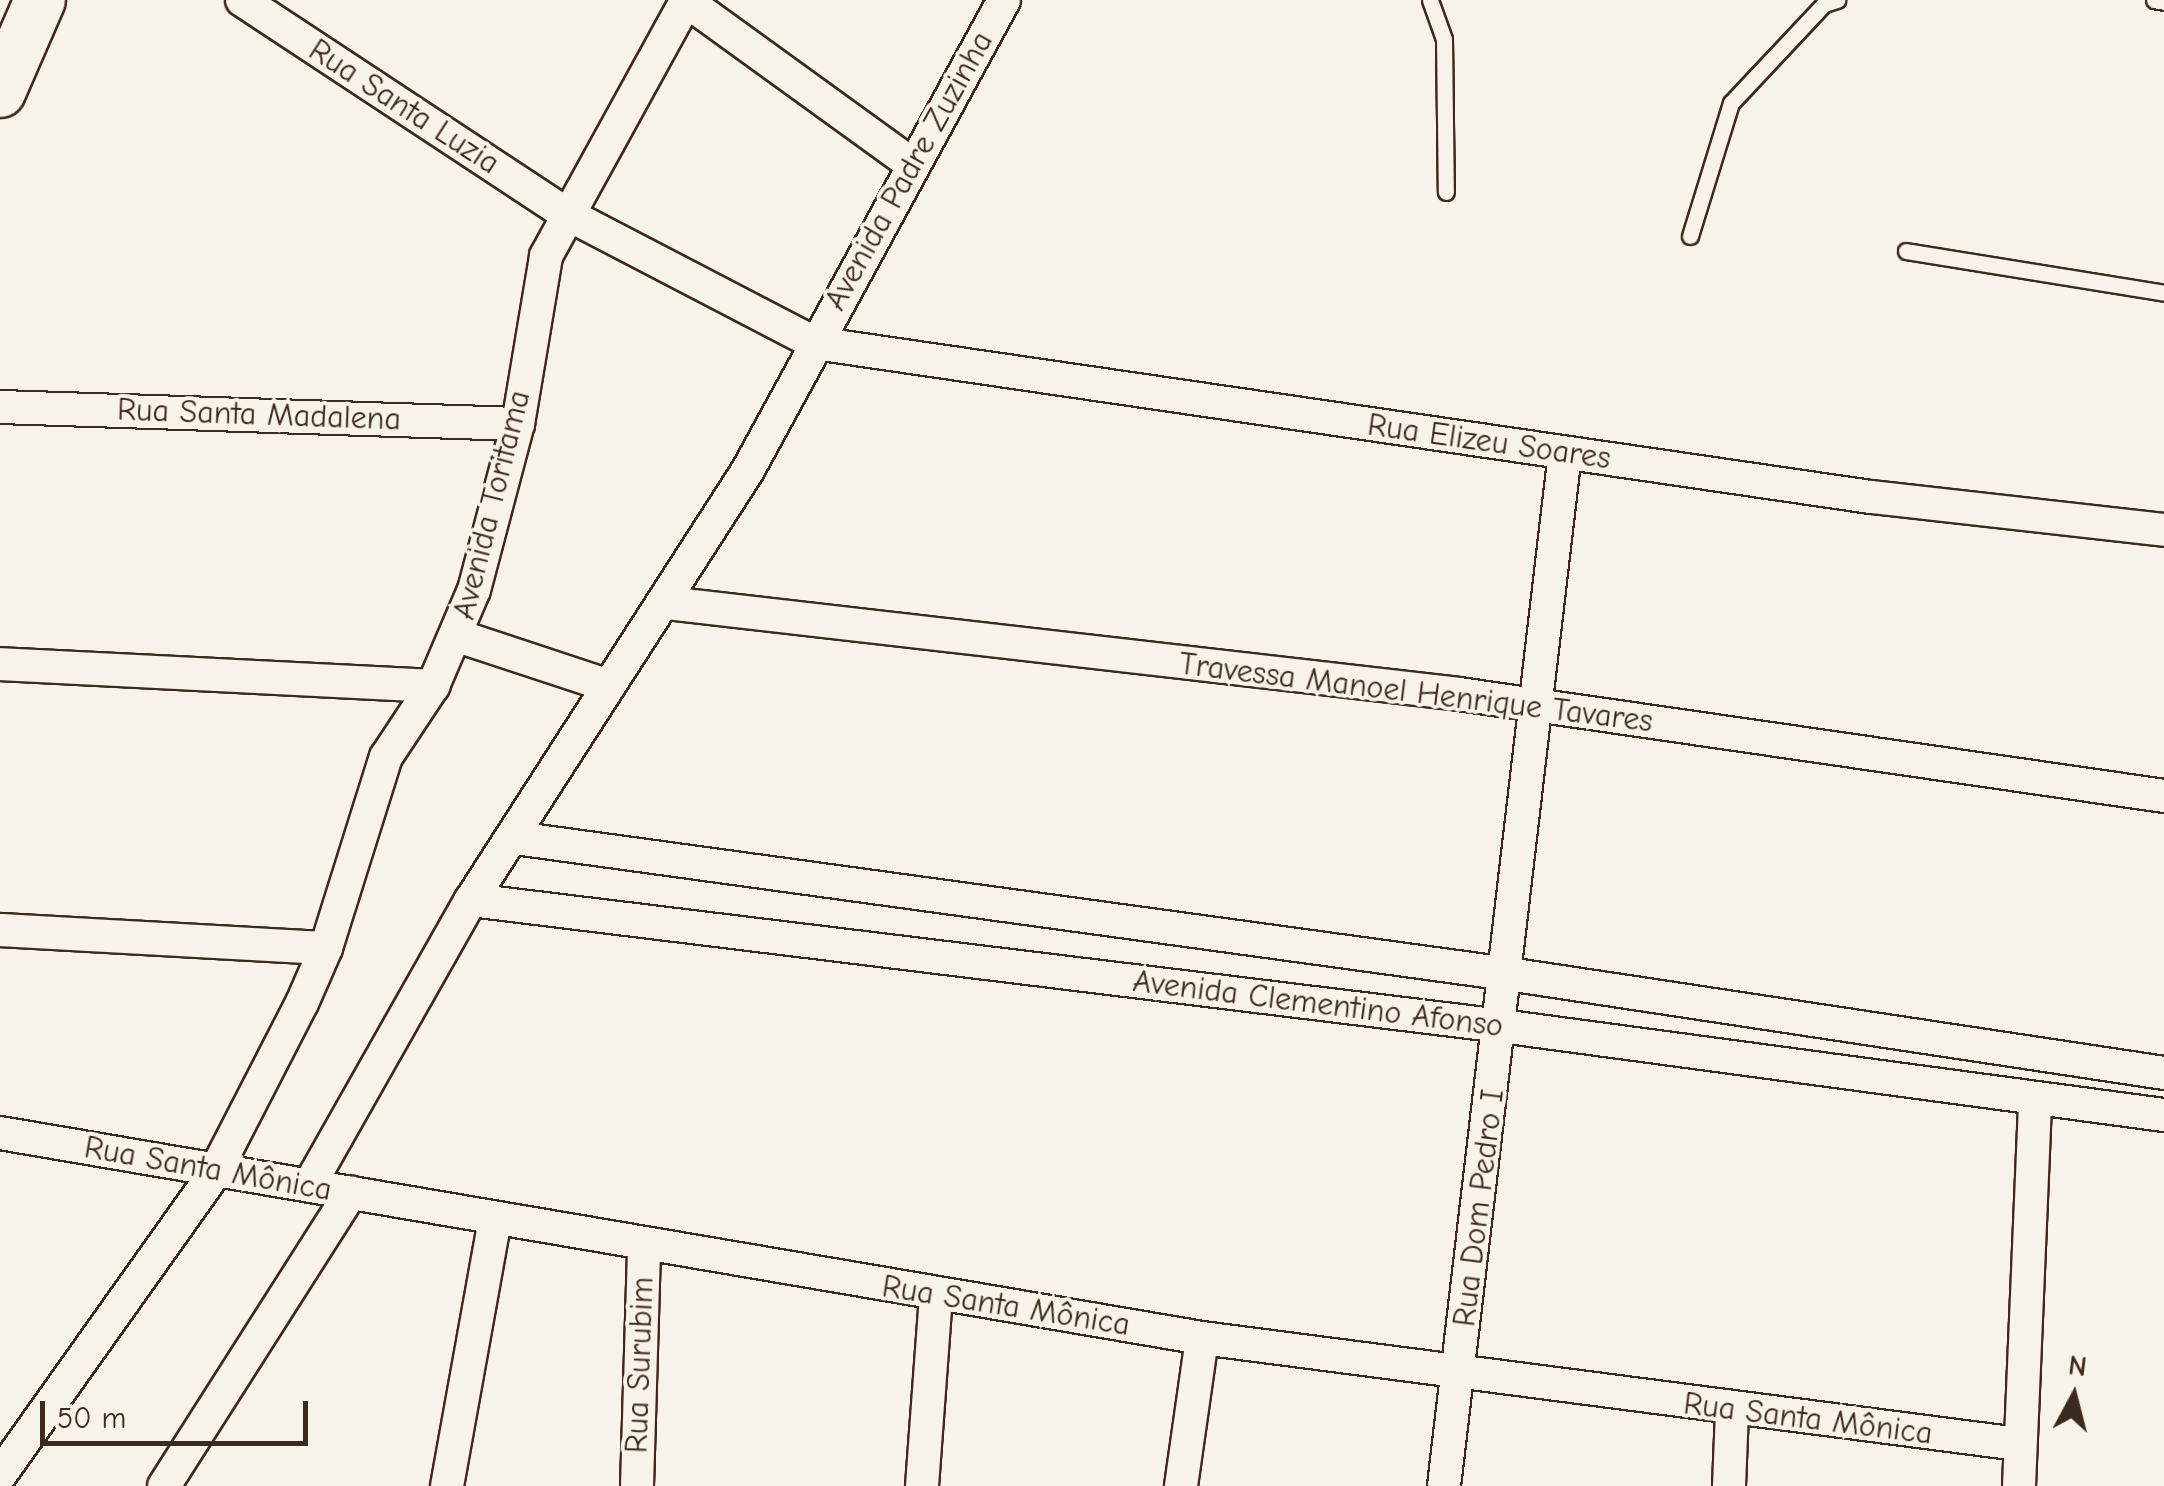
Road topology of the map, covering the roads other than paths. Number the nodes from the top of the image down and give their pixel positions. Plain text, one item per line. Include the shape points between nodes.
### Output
1 (40, 0) edge
2 (242, 0) edge
3 (686, 0) edge
4 (1004, 0) edge
5 (1430, 0) edge
6 (1837, 0) edge
7 (2154, 0) edge
8 (2164, 2) edge
9 (0, 92) edge
10 (910, 163) junction
11 (1446, 192) dead end
12 (565, 214) junction
13 (1690, 236) dead end
14 (1906, 251) dead end
15 (2164, 292) edge
16 (815, 343) junction
17 (0, 407) edge
18 (518, 424) junction
19 (1565, 453) junction
20 (2164, 530) edge
21 (667, 602) junction
22 (458, 636) junction
23 (0, 664) edge
24 (433, 686) junction
25 (610, 686) junction
26 (1540, 706) junction
27 (2164, 796) edge
28 (514, 838) junction
29 (471, 900) junction
30 (1146, 925) junction
31 (0, 930) edge
32 (326, 948) junction
33 (1508, 974) junction
34 (1144, 982) junction
35 (1501, 1026) junction
36 (2164, 1073) edge
37 (2035, 1098) junction
38 (2164, 1116) edge
39 (0, 1133) edge
40 (215, 1172) junction
41 (310, 1184) junction
42 (351, 1193) junction
43 (495, 1220) junction
44 (644, 1243) junction
45 (936, 1296) junction
46 (1202, 1338) junction
47 (1460, 1370) junction
48 (1732, 1412) junction
49 (2018, 1444) junction
50 (0, 1475) edge
51 (164, 1486) edge
52 (447, 1486) edge
53 (638, 1486) edge
54 (922, 1486) edge
55 (1181, 1486) edge
56 (1444, 1486) edge
57 (1729, 1486) edge
58 (2020, 1486) edge

1 - 9 main road
2 - 12 street, Rua Santa Luzia
3 - 10 street
3 - 12 street, Avenida Toritama
4 - 10 street, Avenida Padre Zuzinha
5 - 11 lane via 1444,39
6 - 13 lane via 1824,4 1730,104
7 - 8 lane
10 - 16 street, Avenida Padre Zuzinha
12 - 16 street, Rua Santa Luzia
12 - 18 street, Avenida Toritama via 532,312
14 - 15 lane
16 - 19 street, Rua Elizeu Soares
16 - 21 street
17 - 18 street, Rua Santa Madalena
18 - 22 street, Avenida Toritama
19 - 20 street, Rua Elizeu Soares via 1872,498
19 - 26 street, Rua Dom Pedro I
21 - 25 street
21 - 26 street, Travessa Manoel Henrique Tavares
22 - 24 street, Avenida Toritama
22 - 25 street
23 - 24 street
24 - 32 street, Avenida Toritama via 386,757
25 - 28 street
26 - 27 street, Travessa Manoel Henrique Tavares
26 - 33 street, Rua Dom Pedro I
28 - 29 street
28 - 30 street, Avenida Clementino Afonso
29 - 34 street, Avenida Clementino Afonso
29 - 41 street
30 - 33 street, Avenida Clementino Afonso
30 - 34 street
31 - 32 street
32 - 40 street, Avenida Toritama
33 - 35 street, Rua Dom Pedro I
33 - 36 street, Avenida Clementino Afonso
34 - 35 street, Avenida Clementino Afonso
35 - 37 street, Avenida Clementino Afonso
35 - 47 street, Rua Dom Pedro I
37 - 38 street, Avenida Clementino Afonso
37 - 49 street
39 - 40 street, Rua Santa Mônica
40 - 41 street, Rua Santa Mônica
40 - 50 street, Avenida Toritama
41 - 42 street, Rua Santa Mônica
42 - 43 street, Rua Santa Mônica
42 - 51 street
43 - 44 street, Rua Santa Mônica
43 - 52 street
44 - 45 street, Rua Santa Mônica
44 - 53 street, Rua Surubim
45 - 46 street, Rua Santa Mônica
45 - 54 street
46 - 47 street, Rua Santa Mônica
46 - 55 street
47 - 48 street, Rua Santa Mônica
47 - 56 street, Rua Dom Pedro I
48 - 49 street, Rua Santa Mônica
48 - 57 street
49 - 58 street

